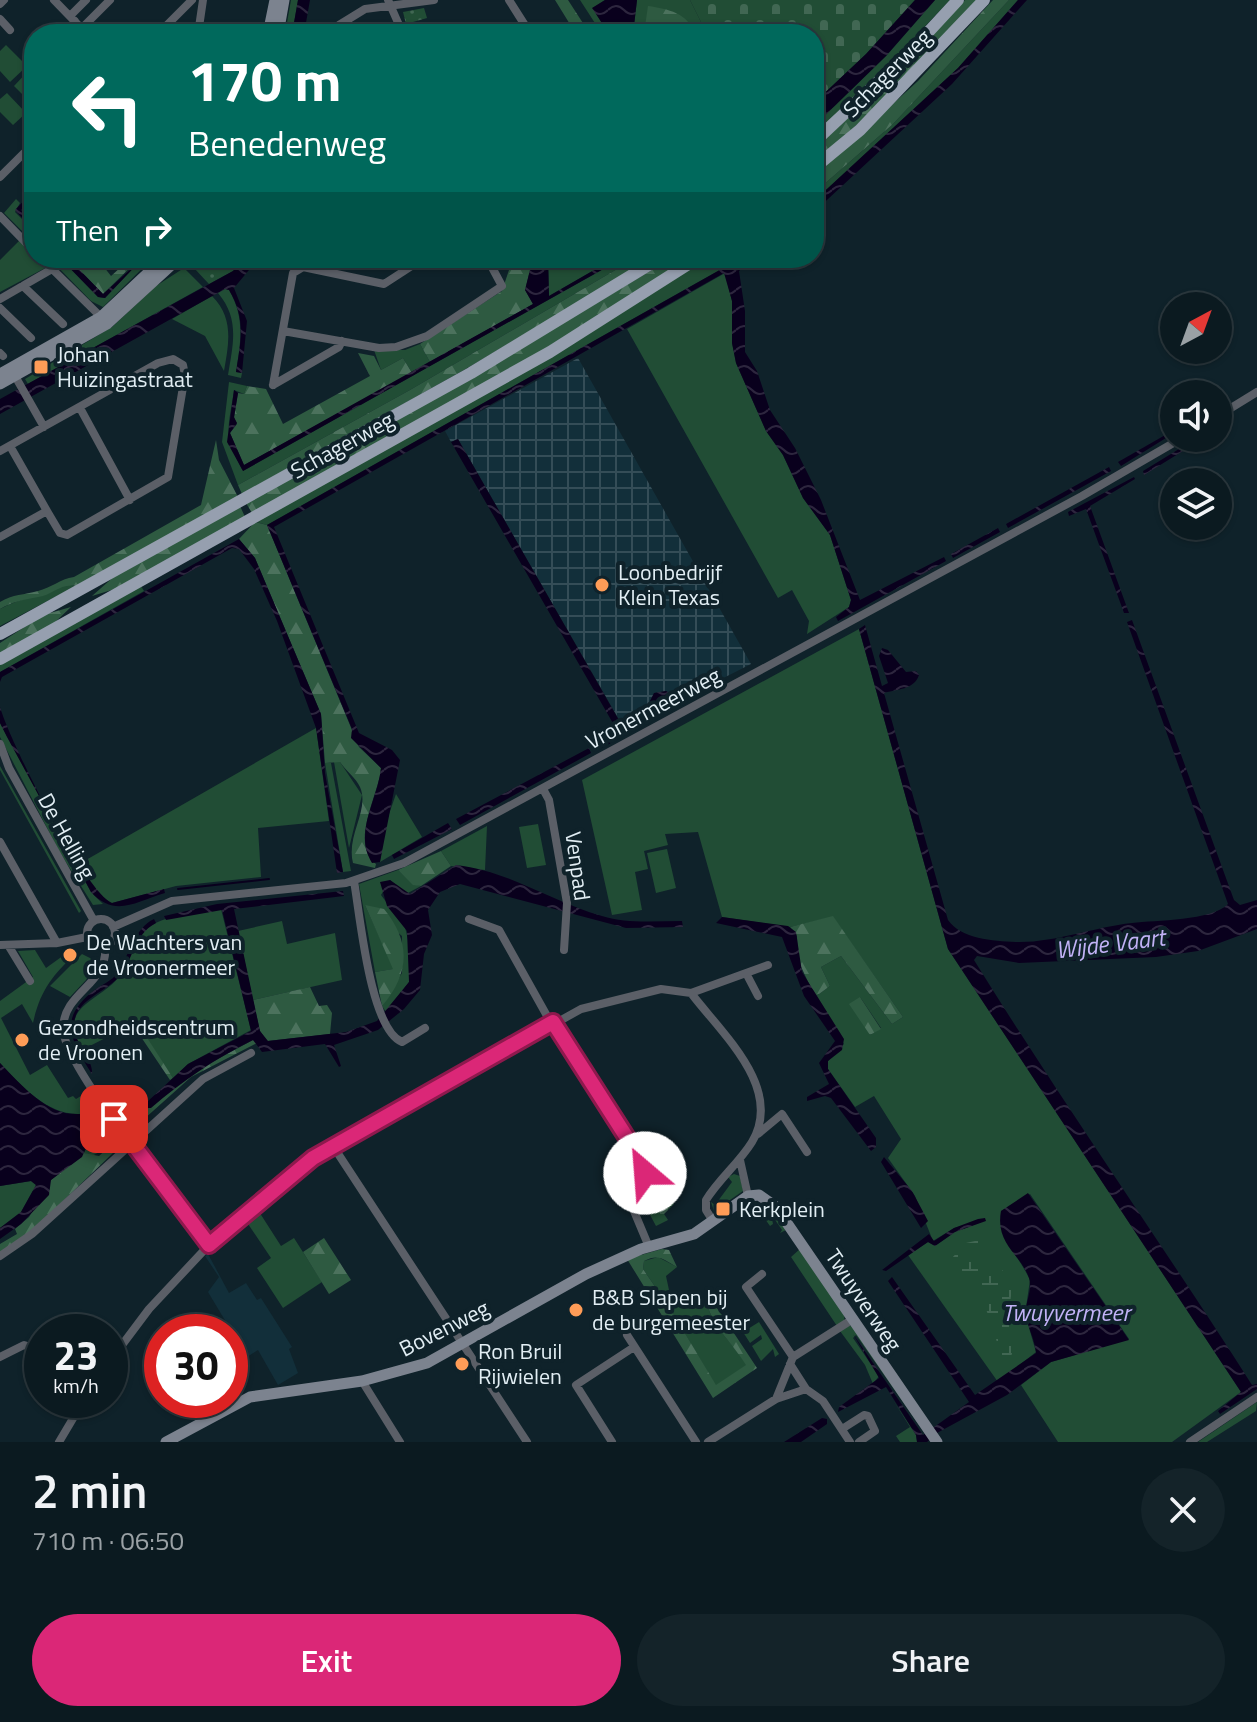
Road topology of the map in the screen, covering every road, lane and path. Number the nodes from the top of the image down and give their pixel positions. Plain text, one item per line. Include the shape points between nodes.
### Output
1 (54, 0) edge
2 (86, 0) edge
3 (110, 0) edge
4 (192, 0) edge
5 (203, 0) edge
6 (275, 0) edge
7 (284, 0) edge
8 (434, 0) edge
9 (509, 0) edge
10 (958, 0) edge
11 (984, 0) edge
12 (388, 3) edge
13 (0, 19) edge
14 (78, 24) edge
15 (79, 24) edge
16 (80, 24) edge
17 (168, 24) edge
18 (199, 24) edge
19 (270, 24) edge
20 (280, 24) edge
21 (341, 24) edge
22 (398, 24) edge
23 (522, 24) edge
24 (10, 30) dead end
25 (824, 133) edge
26 (24, 153) edge
27 (824, 159) edge
28 (0, 177) edge
29 (0, 216) edge
30 (24, 241) edge
31 (154, 268) edge
32 (167, 268) edge
33 (298, 268) edge
34 (323, 268) edge
35 (409, 268) edge
36 (492, 268) edge
37 (644, 268) edge
38 (682, 268) edge
39 (52, 269) joint
40 (23, 286) junction
41 (0, 299) edge
42 (0, 308) edge
43 (104, 320) junction
44 (63, 324) dead end
45 (283, 331) junction
46 (31, 338) dead end
47 (342, 341) junction
48 (12, 376) edge
49 (0, 384) edge
50 (1257, 392) edge
51 (1232, 407) edge
52 (80, 408) junction
53 (44, 427) junction
54 (10, 446) junction
55 (0, 451) edge
56 (1160, 451) edge
57 (130, 500) junction
58 (47, 511) junction
59 (0, 537) edge
60 (0, 634) edge
61 (0, 659) edge
62 (0, 744) edge
63 (0, 759) edge
64 (9, 768) junction
65 (543, 789) junction
66 (0, 842) edge
67 (354, 881) junction
68 (469, 919) dead end
69 (94, 921) junction
70 (113, 927) junction
71 (87, 937) junction
72 (57, 943) junction
73 (4, 945) edge
74 (105, 946) junction
75 (564, 950) dead end
76 (768, 965) dead end
77 (747, 975) junction
78 (30, 981) dead end
79 (691, 993) junction
80 (758, 996) dead end
81 (552, 1022) junction
82 (425, 1028) dead end
83 (251, 1053) dead end
84 (754, 1138) junction
85 (131, 1144) junction
86 (333, 1146) junction
87 (807, 1152) dead end
88 (740, 1160) junction
89 (748, 1196) junction
90 (713, 1221) junction
91 (209, 1245) junction
92 (649, 1247) junction
93 (0, 1256) edge
94 (762, 1274) dead end
95 (853, 1319) junction
96 (627, 1335) dead end
97 (128, 1337) edge
98 (24, 1345) edge
99 (462, 1345) junction
100 (634, 1347) junction
101 (0, 1357) edge
102 (791, 1361) junction
103 (362, 1381) junction
104 (806, 1389) junction
105 (1257, 1397) edge
106 (776, 1399) junction
107 (73, 1418) edge
108 (842, 1429) junction
109 (934, 1437) edge
110 (59, 1442) edge
111 (166, 1442) edge
112 (400, 1442) edge
113 (527, 1442) edge
114 (612, 1442) edge
115 (696, 1442) edge
116 (708, 1442) edge
117 (850, 1442) edge
118 (859, 1442) edge
119 (1190, 1442) edge

1 - 14 street
2 - 15 street
3 - 16 street
4 - 17 street
5 - 18 street
6 - 19 street
7 - 20 street
8 - 12 street
9 - 23 street
10 - 25 main road, Schagerweg
11 - 27 main road, Schagerweg via 912,78
12 - 21 street
12 - 22 street
13 - 24 street
26 - 28 street
29 - 30 street
31 - 43 street
32 - 43 street
33 - 45 street via 293,273
34 - 35 street via 384,284
36 - 47 street via 502,286 427,336 385,349
37 - 60 main road, Schagerweg via 471,373
38 - 61 main road, Schagerweg via 550,352
39 - 40 street
39 - 43 street
40 - 41 street
40 - 44 street
42 - 46 street
43 - 48 street
45 - 47 street
45 - 47 street via 273,385
48 - 49 street
48 - 53 street
50 - 51 street
52 - 53 street
52 - 57 street
52 - 57 street via 164,361 176,359 183,365 168,477
53 - 54 street
54 - 55 street
54 - 58 street
56 - 65 street, Vronermeerweg
57 - 58 street via 67,535 60,533
58 - 59 street
62 - 64 street, De Helling
63 - 64 street, De Helling
64 - 69 street, De Helling
65 - 67 street, Vronermeerweg via 404,863
65 - 75 street, Venpad via 567,908
66 - 72 street
67 - 70 street, Vronermeerweg via 182,899
67 - 82 street via 386,1025 402,1042
68 - 81 street via 499,930
69 - 70 street
69 - 71 street
70 - 74 street via 114,938
71 - 72 street
71 - 74 street via 94,946
72 - 73 street
73 - 78 street
74 - 85 street via 104,969 71,1002 63,1031 70,1053
76 - 77 street
77 - 79 street
77 - 80 street
79 - 81 street via 661,989 625,996
79 - 84 street via 758,1087 762,1107
81 - 86 street
81 - 92 street via 645,1166 631,1204
83 - 85 street via 203,1079
84 - 87 street via 782,1114
84 - 88 street
85 - 91 street
85 - 93 street via 32,1234
86 - 91 street via 271,1190
86 - 99 street
88 - 89 street
88 - 90 street via 706,1200
89 - 90 street
89 - 95 street, Twuyverweg via 773,1203
90 - 92 street, Bovenweg via 687,1238
91 - 97 street
92 - 99 street, Bovenweg via 575,1279
94 - 102 street via 746,1287
95 - 102 street
95 - 109 street, Twuyverweg
96 - 100 street
98 - 101 street
99 - 103 street, Bovenweg via 401,1373
99 - 113 street
100 - 114 street via 576,1385
100 - 115 street
102 - 104 street
102 - 106 street
103 - 111 street, Bovenweg via 250,1397
103 - 112 street
104 - 106 street
104 - 108 street via 823,1401
105 - 119 street
106 - 116 street
107 - 110 street
108 - 117 street
108 - 118 street via 868,1416 875,1431

